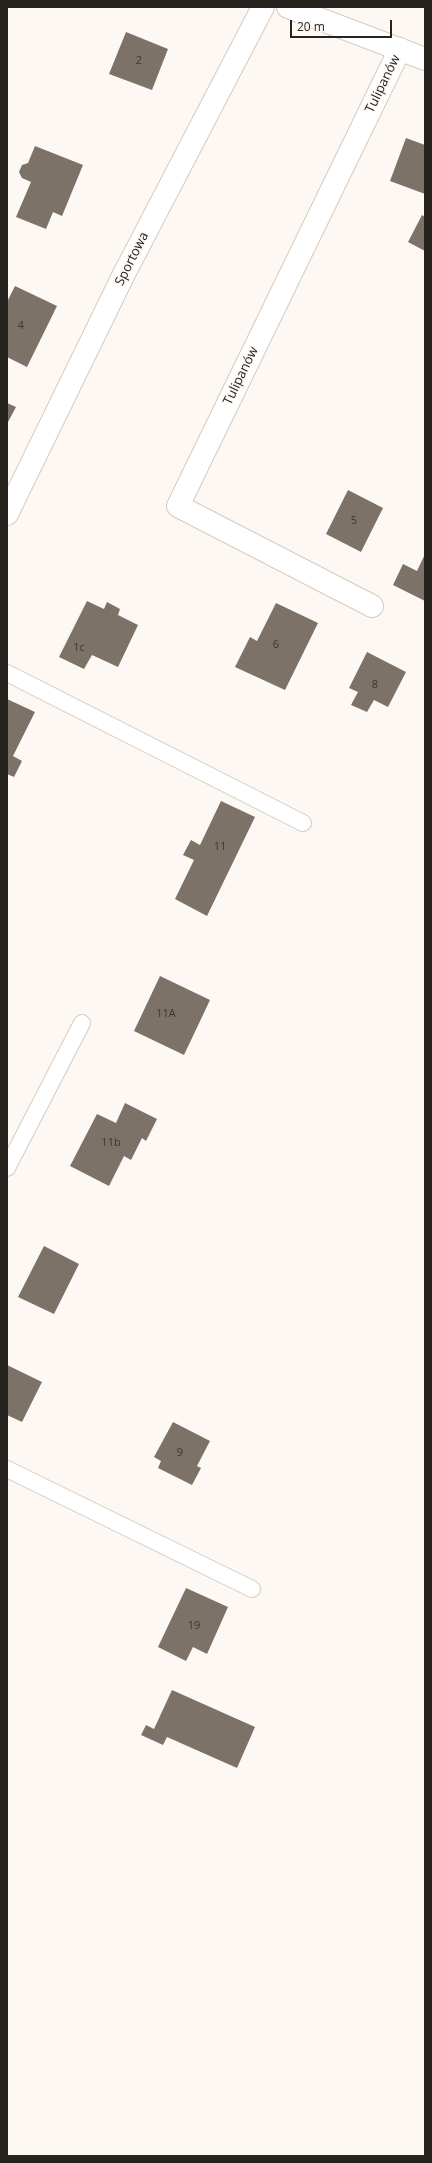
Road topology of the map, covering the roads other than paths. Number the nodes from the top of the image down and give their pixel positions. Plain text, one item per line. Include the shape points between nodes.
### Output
1 (263, 7) edge
2 (288, 7) edge
3 (400, 49) junction
4 (425, 59) edge
5 (7, 514) edge
6 (372, 606) dead end
7 (7, 673) edge
8 (303, 823) dead end
9 (82, 1023) dead end
10 (7, 1168) edge
11 (7, 1469) edge
12 (252, 1589) dead end

1 - 5 street, Sportowa via 123,276
2 - 3 street
3 - 4 street
3 - 6 street, Tulipanów via 178,506
7 - 8 lane
9 - 10 lane
11 - 12 lane

